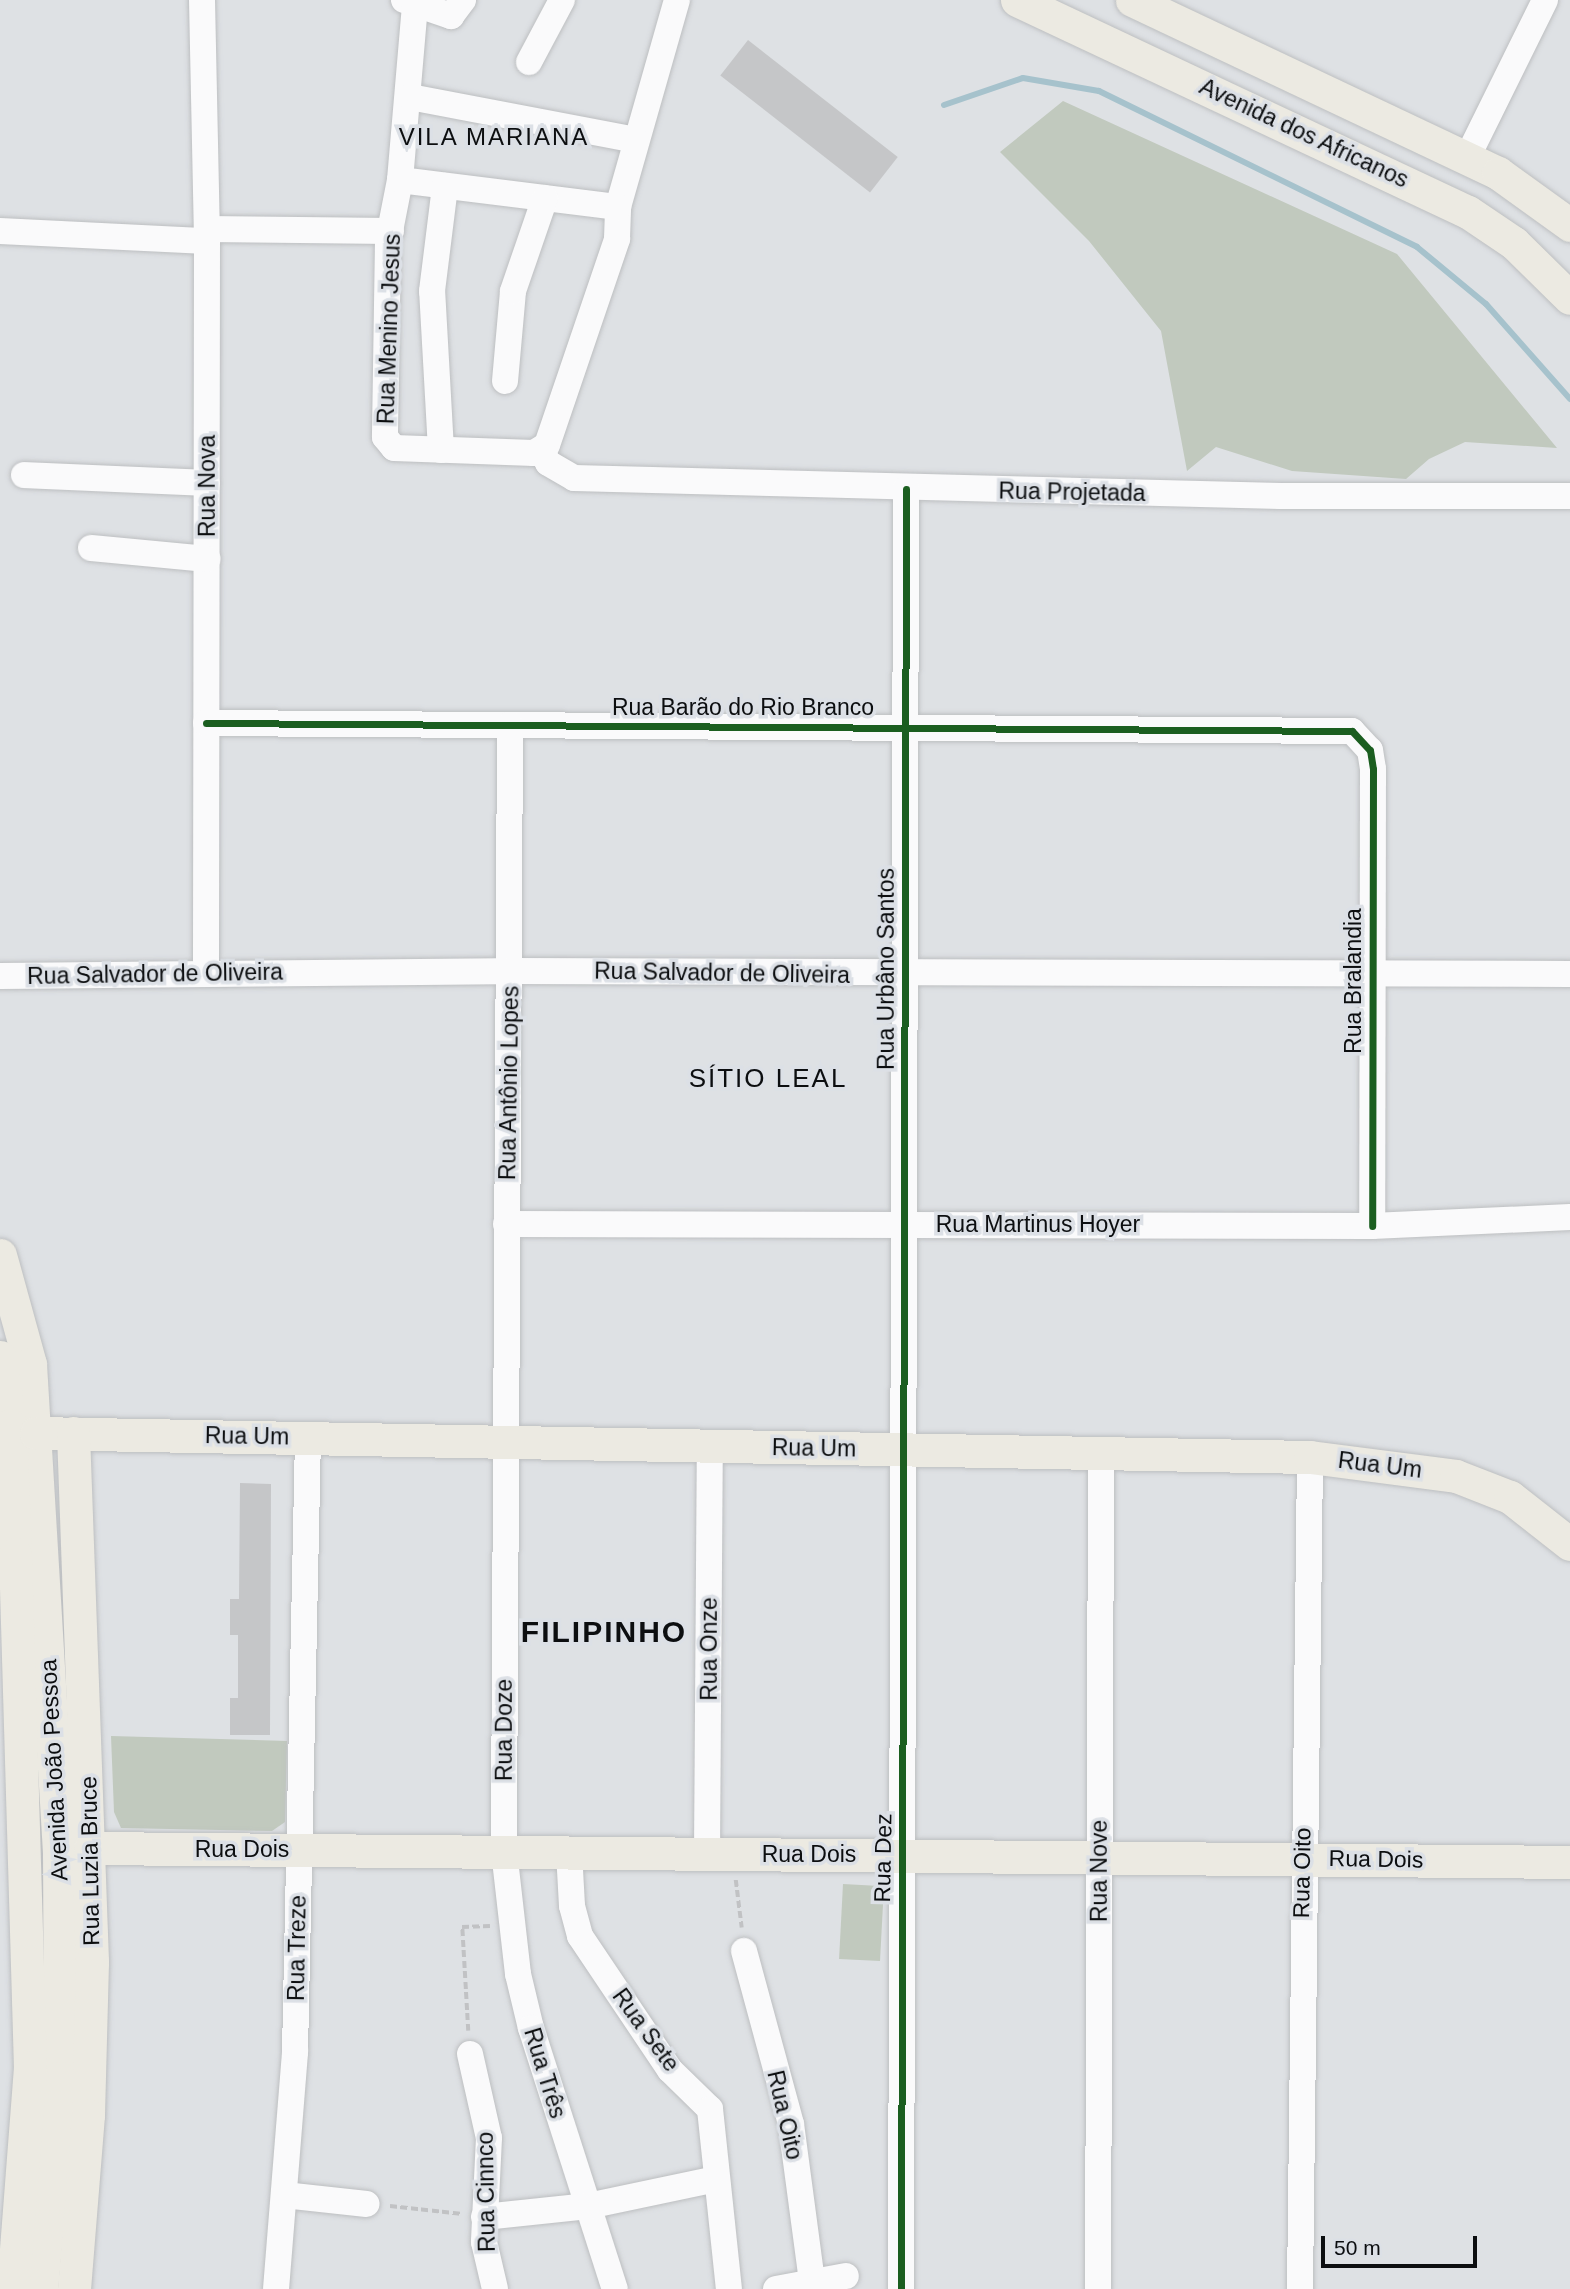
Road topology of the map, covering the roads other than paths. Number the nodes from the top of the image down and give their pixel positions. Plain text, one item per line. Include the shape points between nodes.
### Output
1 (202, 0) edge
2 (463, 0) edge
3 (562, 0) edge
4 (677, 0) edge
5 (1017, 0) edge
6 (1113, 0) edge
7 (1132, 0) edge
8 (1545, 0) edge
9 (409, 2) edge
10 (1053, 8) edge
11 (1204, 34) junction
12 (529, 62) dead end
13 (410, 97) junction
14 (636, 140) junction
15 (1467, 158) junction
16 (400, 180) junction
17 (445, 186) junction
18 (545, 198) junction
19 (618, 206) junction
20 (1570, 225) edge
21 (0, 231) edge
22 (391, 231) junction
23 (207, 235) junction
24 (1570, 298) edge
25 (505, 381) dead end
26 (442, 450) junction
27 (542, 451) junction
28 (24, 475) dead end
29 (207, 483) junction
30 (906, 489) junction
31 (1570, 496) edge
32 (91, 548) dead end
33 (207, 559) junction
34 (206, 723) junction
35 (510, 725) junction
36 (905, 727) junction
37 (1362, 738) joint
38 (510, 971) junction
39 (206, 972) junction
40 (906, 974) junction
41 (1570, 974) edge
42 (0, 976) edge
43 (1373, 976) junction
44 (1570, 1217) edge
45 (506, 1224) junction
46 (904, 1224) junction
47 (1372, 1226) junction
48 (0, 1255) edge
49 (0, 1357) edge
50 (36, 1433) junction
51 (73, 1433) junction
52 (308, 1438) junction
53 (505, 1442) junction
54 (710, 1446) junction
55 (906, 1450) junction
56 (1101, 1453) junction
57 (1310, 1457) junction
58 (1570, 1544) edge
59 (10, 1654) edge
60 (11, 1746) edge
61 (12, 1794) edge
62 (90, 1848) junction
63 (299, 1850) junction
64 (504, 1851) junction
65 (569, 1852) junction
66 (720, 1853) junction
67 (902, 1854) junction
68 (1099, 1856) junction
69 (1302, 1858) junction
70 (1570, 1862) edge
71 (744, 1951) road end
72 (470, 2054) road end
73 (716, 2179) junction
74 (284, 2195) junction
75 (367, 2204) road end
76 (588, 2206) junction
77 (484, 2217) junction
78 (900, 2278) edge
79 (827, 2281) edge
80 (13, 2289) edge
81 (41, 2289) edge
82 (74, 2289) edge
83 (276, 2289) edge
84 (495, 2289) edge
85 (615, 2289) edge
86 (729, 2289) edge
87 (776, 2289) edge
88 (1098, 2289) edge
89 (1300, 2289) edge

1 - 23 street, Rua Nova
2 - 9 street via 451,16
3 - 12 street
4 - 14 street
5 - 10 main road, Avenida dos Africanos
6 - 11 main road via 1179,32
7 - 11 main road, Avenida dos Africanos
8 - 15 street
9 - 13 street, Rua Menino Jesus
10 - 24 main road, Avenida dos Africanos via 1468,212 1514,243
11 - 15 main road, Avenida dos Africanos
13 - 14 street
13 - 16 street, Rua Menino Jesus
14 - 19 street
15 - 20 main road, Avenida dos Africanos via 1524,188
16 - 17 street
16 - 22 street, Rua Menino Jesus
17 - 18 street
17 - 26 street via 432,290
18 - 19 street
18 - 25 street via 513,291
19 - 27 street via 617,239
21 - 23 street
22 - 23 street
22 - 26 street, Rua Menino Jesus via 385,437 394,448
23 - 29 street, Rua Nova
26 - 27 street
27 - 30 street, Rua Projetada via 548,463 574,478
28 - 29 street
29 - 33 street, Rua Nova
30 - 31 street, Rua Projetada
30 - 36 street, Rua Urbâno Santos
32 - 33 street
33 - 34 street, Rua Nova
34 - 35 street, Rua Barão do Rio Branco
34 - 39 street, Rua Nova
35 - 36 street, Rua Barão do Rio Branco
35 - 38 street, Rua Antônio Lopes
36 - 37 street, Rua Barão do Rio Branco via 1337,729
36 - 40 street, Rua Urbâno Santos
37 - 43 street, Rua Bralandia via 1373,769
38 - 39 street, Rua Salvador de Oliveira
38 - 40 street, Rua Salvador de Oliveira
38 - 45 street, Rua Antônio Lopes
39 - 42 street, Rua Salvador de Oliveira
40 - 43 street, Rua Salvador de Oliveira
40 - 46 street, Rua Urbâno Santos
41 - 43 street, Rua Salvador de Oliveira
43 - 47 street, Rua Bralandia
44 - 47 street, Rua Martinus Hoyer
45 - 46 street, Rua Martinus Hoyer
45 - 53 street, Rua Antônio Lopes
46 - 47 street, Rua Martinus Hoyer
46 - 55 street, Rua Urbâno Santos
48 - 50 main road, Avenida João Pessoa via 30,1364
49 - 59 main road, Avenida João Pessoa via 10,1425
50 - 51 main road, Rua Um
50 - 81 main road, Avenida João Pessoa via 59,1853 61,2077
51 - 52 main road, Rua Um
51 - 62 main road, Rua Luzia Bruce
52 - 53 main road, Rua Um
52 - 63 street, Rua Treze
53 - 54 main road, Rua Um
53 - 64 street, Rua Doze
54 - 55 main road, Rua Um
54 - 66 street, Rua Onze
55 - 56 main road, Rua Um
55 - 67 street, Rua Dez
56 - 57 main road, Rua Um
56 - 68 street, Rua Nove
57 - 58 main road, Rua Um via 1405,1467 1468,1480 1510,1497
57 - 69 street, Rua Oito
59 - 60 main road, Avenida João Pessoa
60 - 61 main road, Avenida João Pessoa
61 - 80 main road, Avenida João Pessoa via 30,2067
62 - 63 main road, Rua Dois
62 - 82 main road, Rua Luzia Bruce via 88,2101
63 - 64 main road, Rua Dois
63 - 74 street, Rua Treze via 295,2052
64 - 65 main road, Rua Dois
64 - 76 street, Rua Três via 530,2028
65 - 66 main road, Rua Dois
65 - 73 street, Rua Sete via 572,1906 580,1936 670,2070 710,2109
66 - 67 main road, Rua Dois
67 - 68 main road, Rua Dois
67 - 78 street, Rua Dez
68 - 69 main road, Rua Dois
68 - 88 street, Rua Nove
69 - 70 main road, Rua Dois
69 - 89 street, Rua Oito
71 - 79 street, Rua Oito
72 - 77 street, Rua Cinnco via 489,2138
73 - 76 street
73 - 86 street, Rua Sete
74 - 75 street
74 - 83 street, Rua Treze
76 - 77 street
76 - 85 street, Rua Três
77 - 84 street, Rua Cinnco via 487,2265
79 - 87 street

